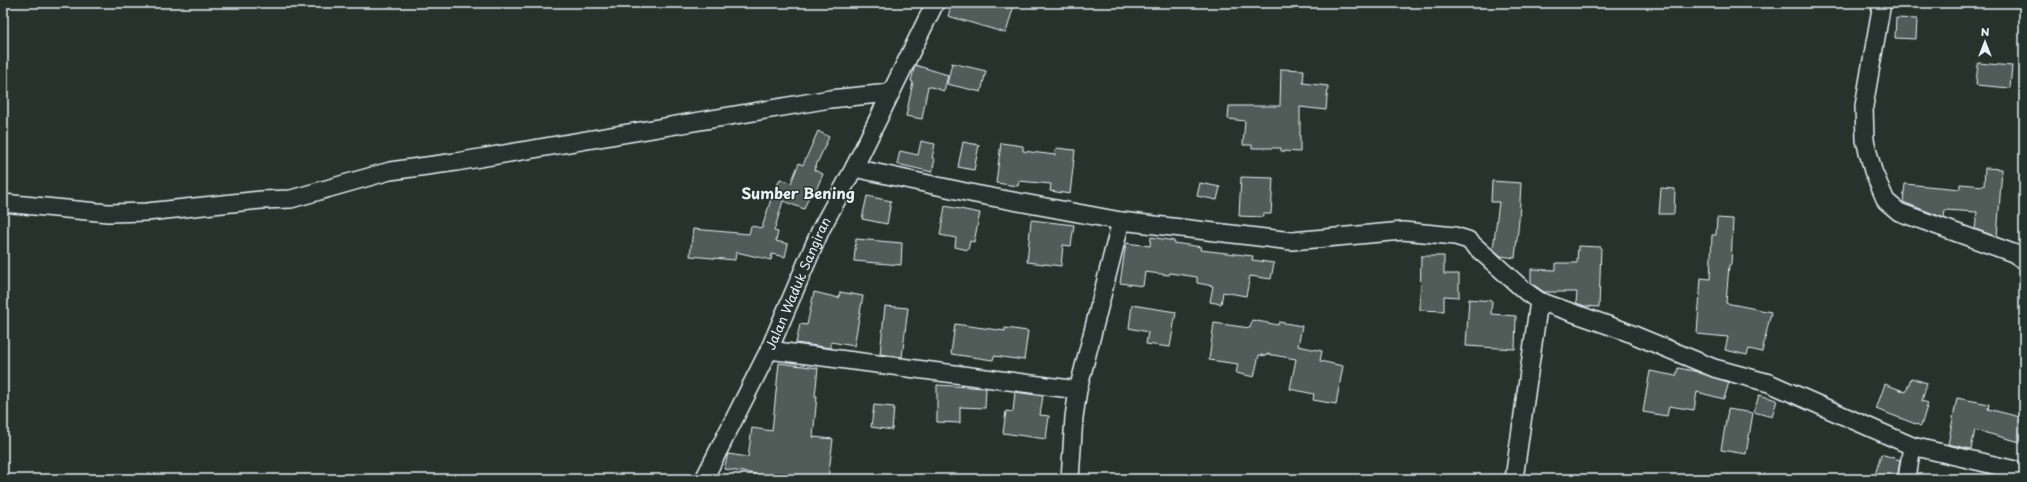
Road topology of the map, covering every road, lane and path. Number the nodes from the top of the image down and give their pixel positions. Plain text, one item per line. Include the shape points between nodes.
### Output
1 (936, 3) edge
2 (1882, 3) edge
3 (889, 93) junction
4 (854, 168) junction
5 (3, 203) edge
6 (1121, 222) junction
7 (2024, 260) edge
8 (1539, 301) junction
9 (769, 350) junction
10 (1078, 390) junction
11 (1912, 446) junction
12 (2024, 472) edge
13 (704, 479) edge
14 (1070, 479) edge
15 (1514, 479) edge
16 (1907, 479) edge

1 - 3 street, Jalan Waduk Sangiran
2 - 7 street via 1864,106 1865,140 1873,171 1886,201 1899,212 2013,252
3 - 4 street, Jalan Waduk Sangiran
3 - 5 street via 830,99 456,162 406,168 291,199 122,214
4 - 6 street
4 - 9 street, Jalan Waduk Sangiran via 821,228
6 - 8 street via 1292,240 1403,231 1455,236 1468,240
6 - 10 street
8 - 11 street via 1622,330 1714,368 1769,384
8 - 15 street
9 - 10 street
9 - 13 street, Jalan Waduk Sangiran
10 - 14 street
11 - 12 street
11 - 16 street

